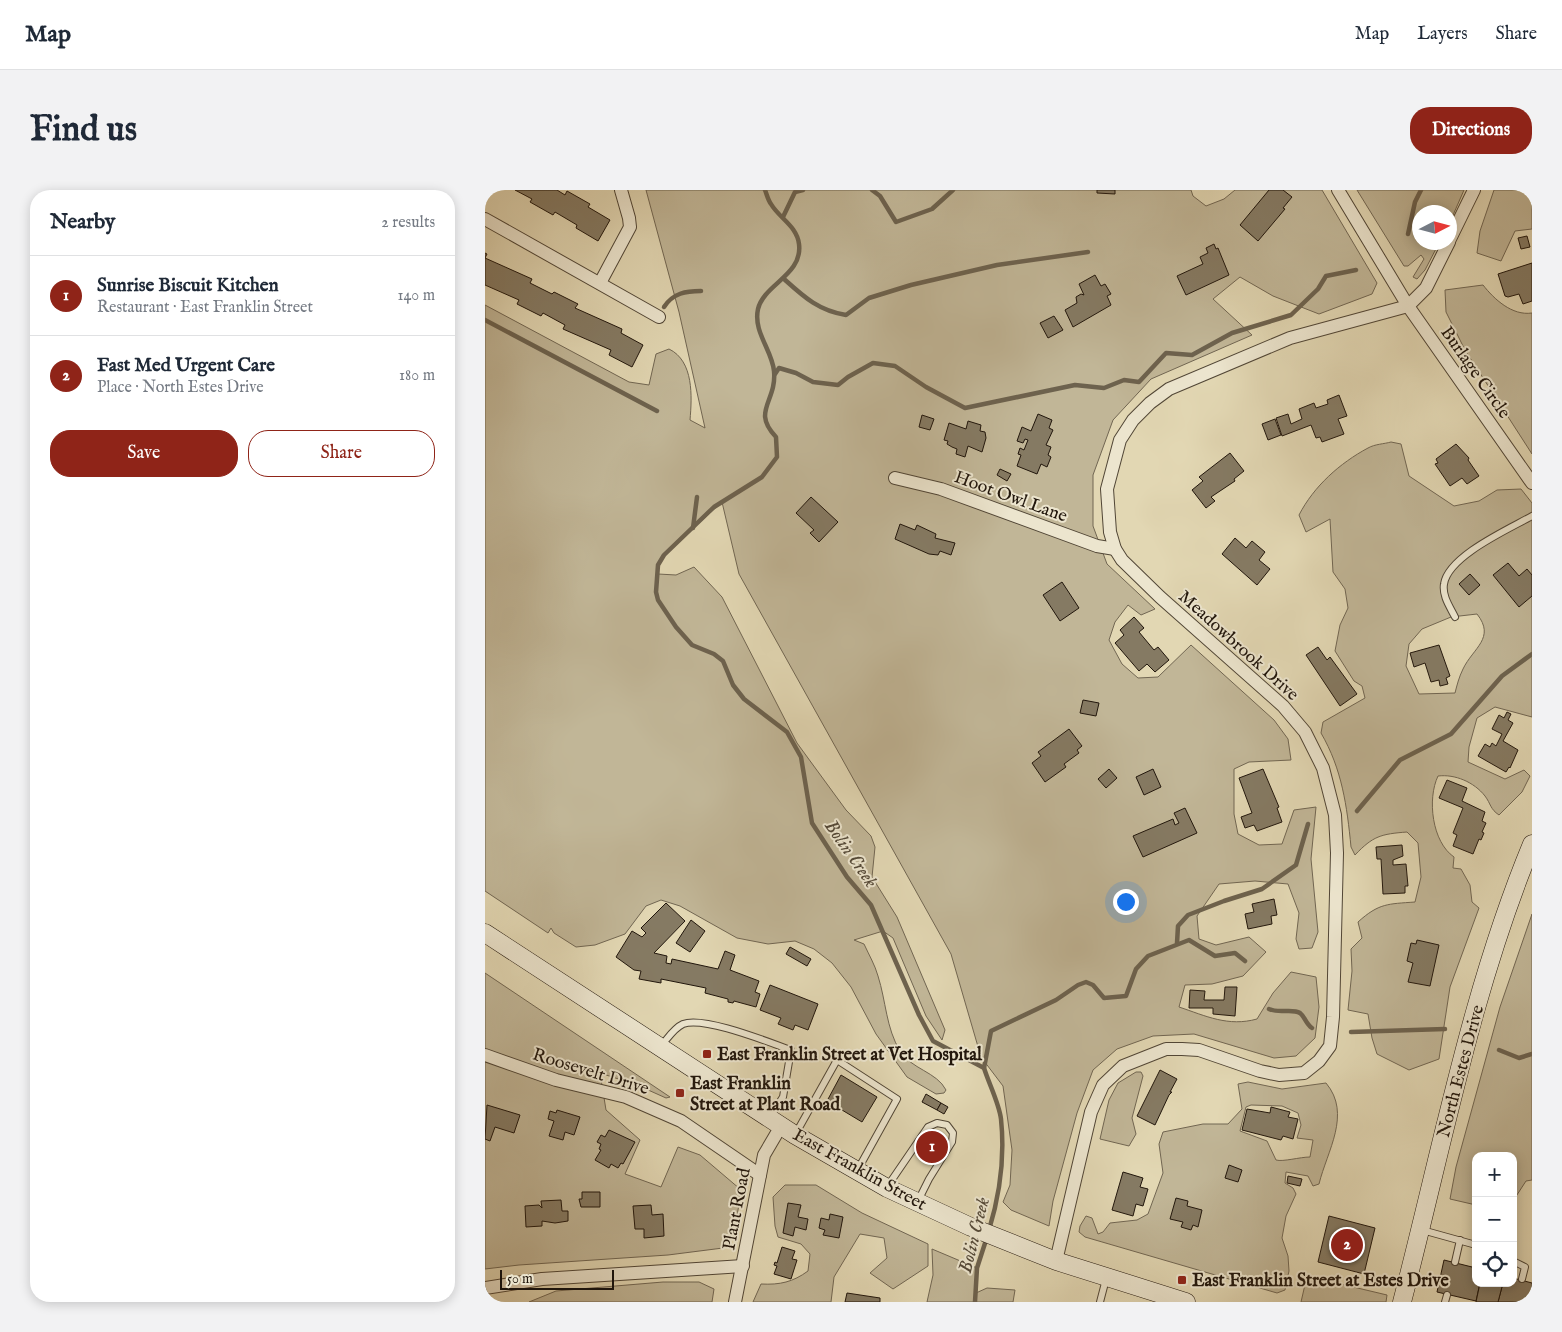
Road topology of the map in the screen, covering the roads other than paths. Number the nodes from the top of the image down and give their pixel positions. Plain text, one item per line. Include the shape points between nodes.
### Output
1 (621, 190) edge
2 (1338, 190) edge
3 (1474, 190) edge
4 (485, 218) edge
5 (1457, 225) edge
6 (1445, 250) edge
7 (600, 283) junction
8 (1408, 306) junction
9 (659, 317) dead end
10 (895, 478) dead end
11 (1532, 483) edge
12 (1532, 516) edge
13 (1115, 549) junction
14 (1455, 617) dead end
15 (1532, 844) edge
16 (485, 933) edge
17 (660, 1047) junction
18 (485, 1055) edge
19 (782, 1127) junction
20 (856, 1172) junction
21 (760, 1175) junction
22 (887, 1188) junction
23 (918, 1202) junction
24 (1420, 1230) junction
25 (1460, 1240) junction
26 (1472, 1243) edge
27 (1055, 1261) junction
28 (1455, 1262) dead end
29 (1517, 1263) edge
30 (743, 1266) junction
31 (1107, 1279) junction
32 (1522, 1280) dead end
33 (485, 1288) edge
34 (1159, 1299) edge
35 (735, 1302) edge
36 (1100, 1302) edge
37 (1186, 1302) edge
38 (1402, 1302) edge

1 - 7 street via 630,227
2 - 8 street, Burlage Circle
3 - 5 street
4 - 7 street
6 - 8 street via 1427,288
7 - 9 street
8 - 11 street, Burlage Circle
8 - 13 street, Meadowbrook Drive via 1290,338 1169,389 1150,402 1120,440 1112,465 1107,510
10 - 13 street, Hoot Owl Lane via 941,489 1097,546
12 - 14 lane via 1463,557 1451,570 1444,583 1444,594
13 - 27 street, Meadowbrook Drive via 1160,597 1283,706 1305,732 1323,768 1335,815 1337,853 1333,1017 1330,1046 1304,1073 1279,1075 1199,1050 1182,1049 1166,1049 1123,1066 1103,1085 1091,1112
15 - 24 main road, North Estes Drive via 1488,966
16 - 17 main road, East Franklin Street
17 - 19 main road, East Franklin Street
17 - 19 lane via 678,1027 686,1023 700,1023 791,1050
18 - 21 street, Roosevelt Drive via 556,1080 626,1097 681,1121
19 - 20 main road, East Franklin Street
19 - 20 lane via 837,1060 897,1098
19 - 21 street, Plant Road via 767,1148
20 - 22 main road, East Franklin Street
21 - 30 street, Plant Road
22 - 23 main road, East Franklin Street
22 - 23 lane via 928,1127 937,1123 947,1125 953,1133 952,1142
23 - 27 main road, East Franklin Street
24 - 25 lane
24 - 38 main road, North Estes Drive
25 - 26 lane
25 - 28 lane
27 - 31 main road, East Franklin Street
29 - 32 lane via 1525,1267
30 - 33 street via 542,1279
30 - 35 street, Plant Road
31 - 34 main road, East Franklin Street
31 - 36 lane
34 - 37 main road, East Franklin Street

